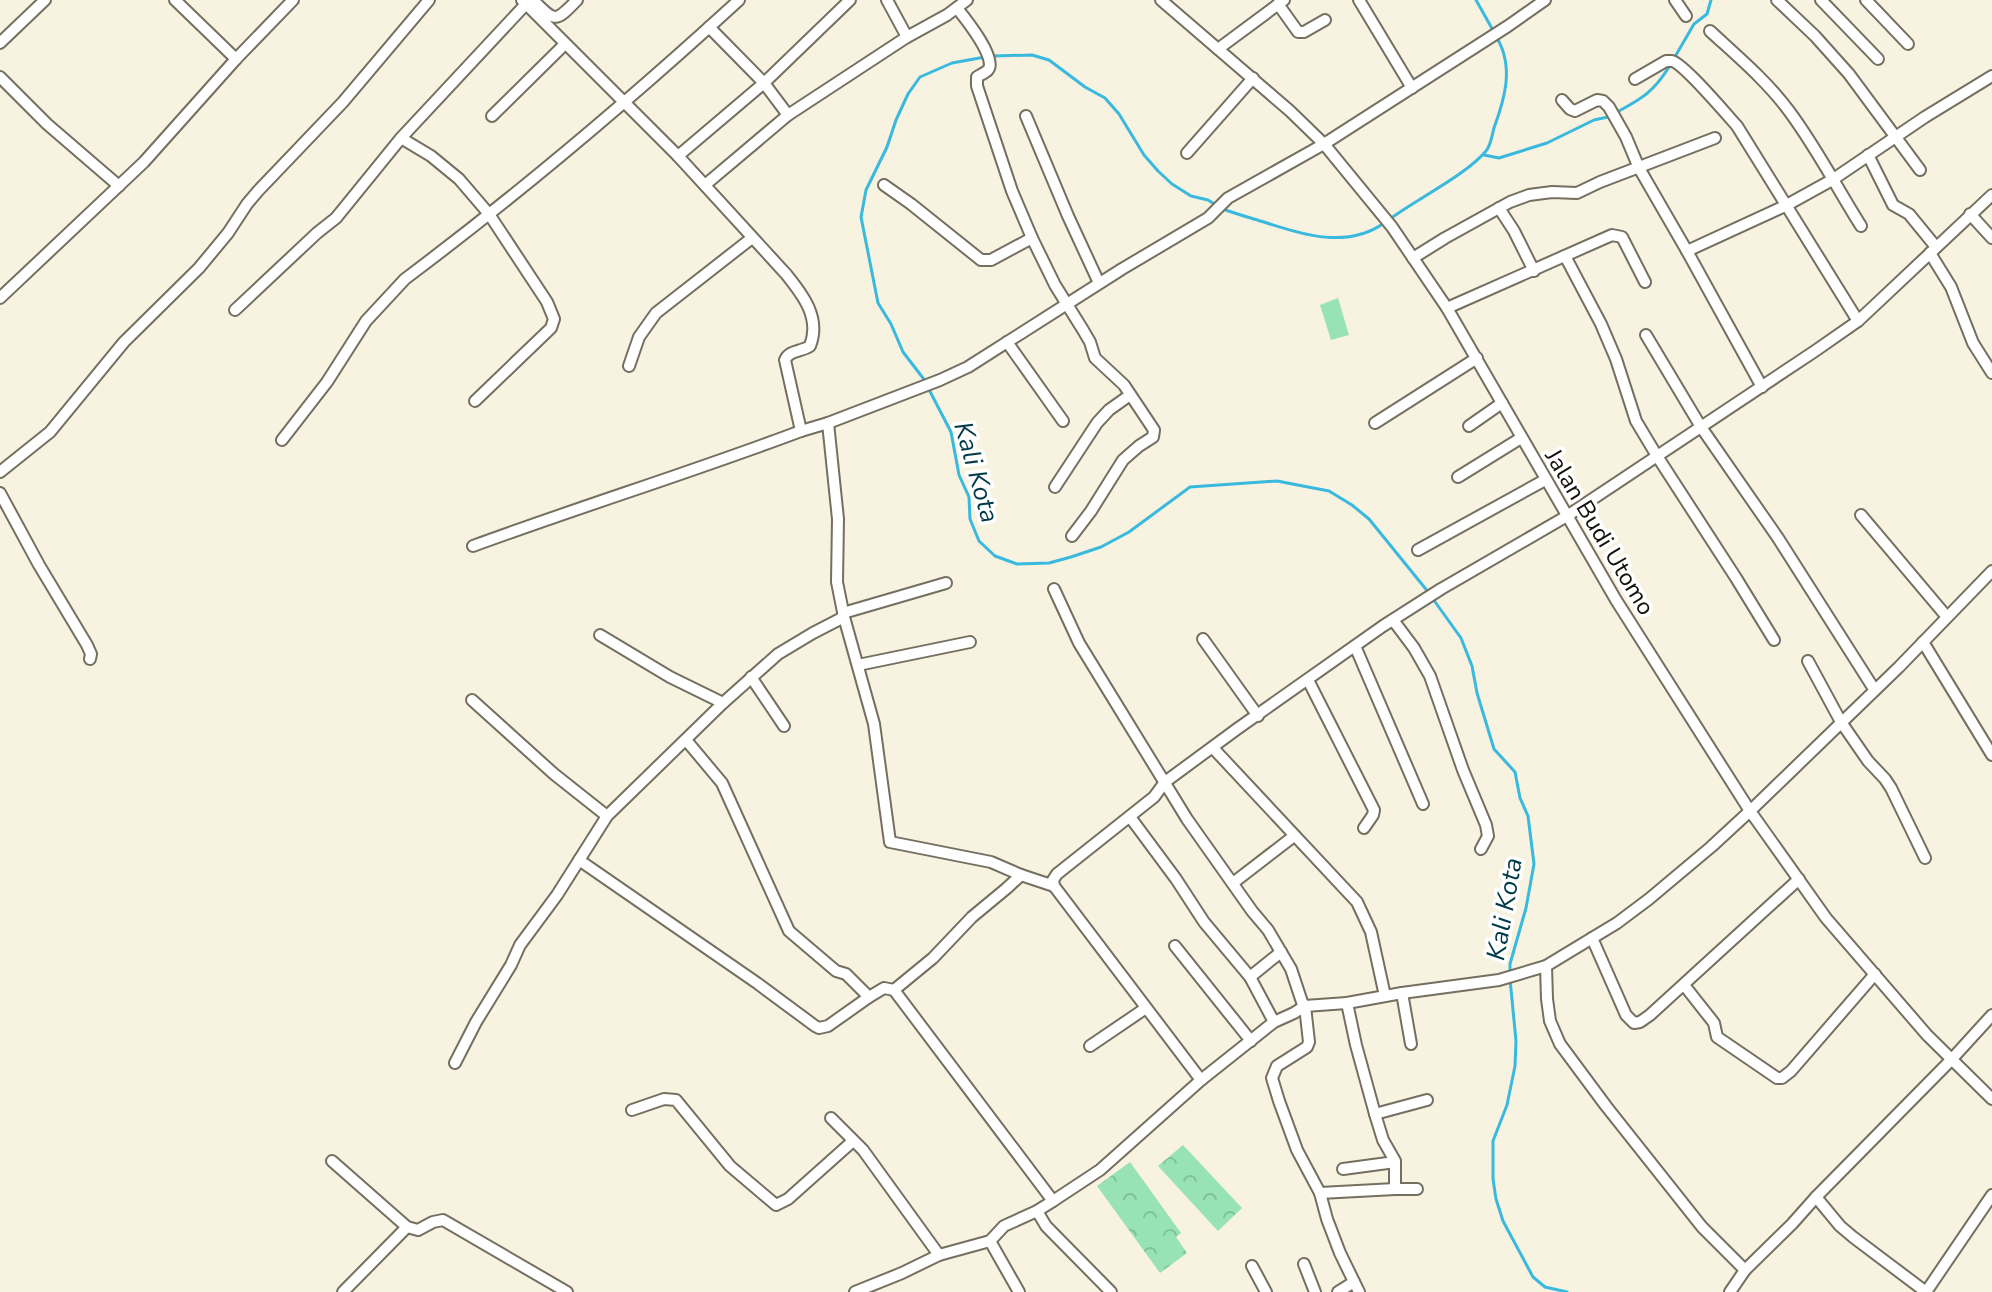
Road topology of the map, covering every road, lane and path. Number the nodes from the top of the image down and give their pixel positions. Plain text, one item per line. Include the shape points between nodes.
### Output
1 (45, 0) edge
2 (175, 0) edge
3 (293, 0) edge
4 (429, 0) edge
5 (577, 0) edge
6 (739, 0) edge
7 (850, 0) edge
8 (887, 0) edge
9 (967, 0) edge
10 (1161, 0) edge
11 (1359, 0) edge
12 (1545, 0) edge
13 (1675, 0) edge
14 (1777, 0) edge
15 (1821, 0) edge
16 (1866, 0) edge
17 (527, 1) edge
18 (1281, 2) edge
19 (957, 8) junction
20 (1686, 16) dead end
21 (1325, 20) dead end
22 (709, 27) junction
23 (1710, 31) dead end
24 (907, 37) junction
25 (0, 43) edge
26 (565, 44) junction
27 (1908, 44) dead end
28 (1218, 49) junction
29 (236, 59) junction
30 (1878, 59) dead end
31 (1992, 76) edge
32 (0, 77) edge
33 (1253, 78) junction
34 (1635, 79) dead end
35 (764, 83) junction
36 (1412, 88) junction
37 (1562, 100) dead end
38 (626, 103) junction
39 (788, 115) junction
40 (492, 116) dead end
41 (1026, 116) dead end
42 (1897, 137) junction
43 (401, 138) junction
44 (1715, 138) dead end
45 (1324, 144) junction
46 (1187, 153) dead end
47 (1868, 155) junction
48 (678, 156) junction
49 (1639, 168) junction
50 (1920, 170) dead end
51 (1832, 180) junction
52 (705, 185) junction
53 (884, 185) dead end
54 (119, 186) junction
55 (1992, 195) edge
56 (1785, 206) junction
57 (1499, 208) junction
58 (489, 214) junction
59 (1970, 214) junction
60 (1861, 226) dead end
61 (752, 238) junction
62 (1032, 238) junction
63 (1992, 238) edge
64 (1933, 250) junction
65 (1687, 251) junction
66 (1565, 256) junction
67 (1413, 258) junction
68 (1534, 271) junction
69 (1645, 282) dead end
70 (1099, 283) junction
71 (0, 298) edge
72 (1066, 305) junction
73 (1447, 308) junction
74 (235, 310) dead end
75 (1858, 321) junction
76 (1646, 335) dead end
77 (1007, 342) junction
78 (1477, 358) junction
79 (629, 366) dead end
80 (1992, 373) edge
81 (1762, 387) junction
82 (1130, 395) junction
83 (475, 401) dead end
84 (1502, 403) junction
85 (1063, 421) dead end
86 (828, 423) junction
87 (1375, 423) dead end
88 (1469, 426) dead end
89 (1701, 427) junction
90 (801, 431) junction
91 (1521, 438) junction
92 (282, 440) dead end
93 (1657, 456) junction
94 (0, 472) edge
95 (1458, 477) dead end
96 (1545, 480) junction
97 (1055, 487) dead end
98 (0, 493) edge
99 (1861, 515) dead end
100 (1567, 516) junction
101 (1072, 536) dead end
102 (473, 546) dead end
103 (1418, 550) dead end
104 (1992, 571) edge
105 (946, 583) dead end
106 (1054, 589) dead end
107 (843, 615) junction
108 (1947, 617) junction
109 (1393, 620) junction
110 (600, 635) dead end
111 (1203, 639) dead end
112 (1774, 640) dead end
113 (970, 642) dead end
114 (1923, 642) junction
115 (1355, 646) junction
116 (90, 659) dead end
117 (1808, 661) dead end
118 (858, 665) junction
119 (751, 677) junction
120 (1308, 680) junction
121 (1874, 689) junction
122 (472, 700) dead end
123 (723, 703) junction
124 (1258, 716) junction
125 (1841, 722) junction
126 (784, 726) dead end
127 (686, 740) junction
128 (1213, 748) junction
129 (1991, 753) edge
130 (1165, 782) junction
131 (1423, 804) dead end
132 (1750, 811) junction
133 (607, 816) junction
134 (1130, 817) junction
135 (1364, 828) dead end
136 (1294, 836) junction
137 (1481, 849) dead end
138 (1925, 858) dead end
139 (579, 860) junction
140 (1021, 875) junction
141 (1799, 879) junction
142 (1233, 883) junction
143 (1054, 886) junction
144 (1592, 938) junction
145 (1175, 946) dead end
146 (1281, 952) junction
147 (1546, 966) junction
148 (1875, 974) junction
149 (1250, 977) junction
150 (1684, 985) junction
151 (894, 990) junction
152 (1402, 993) junction
153 (1385, 996) junction
154 (869, 997) junction
155 (1347, 1003) junction
156 (1305, 1006) junction
157 (1146, 1008) junction
158 (1992, 1015) edge
159 (1274, 1022) junction
160 (1251, 1041) junction
161 (1411, 1044) dead end
162 (1090, 1046) dead end
163 (1951, 1060) junction
164 (455, 1063) dead end
165 (1201, 1080) junction
166 (1992, 1099) edge
167 (1427, 1100) dead end
168 (632, 1110) dead end
169 (1375, 1114) junction
170 (831, 1118) dead end
171 (853, 1141) junction
172 (332, 1161) dead end
173 (1395, 1162) junction
174 (1343, 1169) dead end
175 (1395, 1189) junction
176 (1417, 1189) dead end
177 (1320, 1193) junction
178 (1992, 1195) edge
179 (1816, 1197) junction
180 (1053, 1201) junction
181 (1037, 1211) junction
182 (407, 1227) junction
183 (990, 1241) junction
184 (939, 1255) junction
185 (1304, 1264) dead end
186 (1252, 1266) dead end
187 (1745, 1270) junction
188 (1356, 1287) edge
189 (343, 1292) edge
190 (567, 1292) edge
191 (855, 1292) edge
192 (1019, 1292) edge
193 (1111, 1292) edge
194 (1266, 1292) edge
195 (1315, 1292) edge
196 (1338, 1292) edge
197 (1730, 1292) edge

1 - 25 street
2 - 29 street
3 - 29 street
4 - 94 street via 50,432
5 - 17 street via 558,17
6 - 22 street
7 - 35 street
8 - 24 street
9 - 19 street
10 - 28 street, Jalan Budi Utomo
11 - 36 street
12 - 36 street
13 - 20 street
14 - 42 street via 1849,74
15 - 30 street
16 - 27 street
17 - 26 street
17 - 43 street
18 - 21 street via 1298,32
18 - 28 street
19 - 24 street
19 - 62 street via 990,63 977,77 977,86
22 - 35 street
22 - 38 street
23 - 51 street via 1781,101
24 - 39 street
26 - 38 street
26 - 40 street
28 - 33 street, Jalan Budi Utomo
29 - 54 street
31 - 42 street
32 - 54 street
33 - 45 street, Jalan Budi Utomo
33 - 46 street
34 - 56 street via 1666,61 1675,63 1737,126
35 - 39 street
35 - 48 street
36 - 45 street
37 - 49 street via 1575,111 1597,100 1605,102
38 - 48 street
38 - 58 street
39 - 52 street
41 - 70 street
42 - 47 street
42 - 50 street
43 - 58 street via 459,179
43 - 74 street via 336,218
44 - 49 street
45 - 67 street, Jalan Budi Utomo
45 - 70 street
47 - 51 street
47 - 64 street via 1893,205 1906,210
48 - 52 street
49 - 57 street via 1577,193 1529,195
49 - 65 street
51 - 56 street
51 - 60 street
52 - 61 street
53 - 62 street via 981,260
54 - 71 street
55 - 59 street
56 - 65 street
56 - 75 street
57 - 67 street
57 - 68 street
58 - 83 street via 554,319 551,328
58 - 92 street via 376,308
59 - 63 street
59 - 64 street
61 - 79 street via 656,313 639,337
61 - 90 street via 802,294 812,317 810,346 785,360
62 - 72 street
64 - 75 street
64 - 80 street via 1973,343
65 - 81 street
66 - 68 street
66 - 69 street via 1612,235 1622,237
66 - 93 street via 1601,324 1636,421
67 - 73 street, Jalan Budi Utomo
68 - 73 street
70 - 72 street
72 - 77 street
72 - 82 street via 1095,358
73 - 78 street, Jalan Budi Utomo
75 - 81 street
76 - 89 street
77 - 85 street
77 - 86 street via 940,380
78 - 84 street, Jalan Budi Utomo
78 - 87 street
81 - 89 street
82 - 97 street via 1097,423
82 - 101 street via 1154,430 1153,437 1123,460
84 - 88 street
84 - 91 street, Jalan Budi Utomo
86 - 90 street
86 - 107 street
89 - 93 street
89 - 121 street
90 - 102 street
91 - 95 street
91 - 96 street, Jalan Budi Utomo
93 - 100 street
93 - 112 street
96 - 100 street, Jalan Budi Utomo
96 - 103 street
98 - 116 street via 87,645
99 - 108 street
100 - 109 street
100 - 132 street, Jalan Budi Utomo
104 - 108 street
105 - 107 street
106 - 130 street via 1079,643
107 - 118 street
107 - 119 street
108 - 114 street
109 - 115 street
109 - 137 street via 1430,676 1486,825 1488,836
110 - 123 street
111 - 124 street
113 - 118 street
114 - 121 street
114 - 129 street
115 - 120 street
115 - 131 street
117 - 125 street
118 - 140 street via 874,724 890,842 991,862
119 - 123 street
119 - 126 street
120 - 124 street
120 - 135 street via 1374,810
121 - 125 street
122 - 133 street
123 - 127 street
124 - 128 street
125 - 132 street
125 - 138 street via 1891,788
127 - 133 street
127 - 154 street via 722,783 789,931
128 - 130 street
128 - 136 street
130 - 134 street
130 - 142 street
132 - 141 street, Jalan Budi Utomo
132 - 144 street via 1649,899
133 - 139 street
134 - 143 street via 1057,874
134 - 149 street
136 - 142 street
136 - 153 street via 1357,902 1371,932
139 - 154 street via 819,1028
139 - 164 street via 520,945
140 - 143 street
140 - 151 street
141 - 148 street, Jalan Budi Utomo
141 - 150 street
142 - 146 street
143 - 157 street
144 - 147 street
144 - 150 street via 1634,1023
145 - 160 street
146 - 149 street
146 - 156 street
147 - 152 street via 1499,980
147 - 187 street via 1550,1021 1560,1044 1702,1227
148 - 150 street via 1782,1078 1717,1037 1714,1023
148 - 163 street, Jalan Budi Utomo
149 - 159 street
151 - 154 street via 884,988
151 - 180 street
152 - 153 street
152 - 161 street
153 - 155 street
155 - 156 street
155 - 169 street
156 - 159 street
156 - 177 street via 1307,1047 1277,1066 1272,1078 1297,1150
157 - 162 street
157 - 165 street
158 - 163 street
159 - 160 street
160 - 165 street
163 - 166 street, Jalan Budi Utomo
163 - 179 street
165 - 180 street via 1108,1163
167 - 169 street
168 - 171 street via 676,1100 730,1166 776,1205
169 - 173 street
170 - 171 street
171 - 184 street
172 - 182 street
173 - 174 street
173 - 175 street
175 - 176 street
175 - 177 street
177 - 188 street
178 - 179 street via 1926,1292 1840,1226
179 - 187 street
180 - 181 street
181 - 183 street via 1004,1226
181 - 193 street
182 - 189 street
182 - 190 street via 418,1230 443,1220
183 - 184 street
183 - 192 street
184 - 191 street
185 - 195 street
186 - 194 street
187 - 197 street
188 - 196 street

